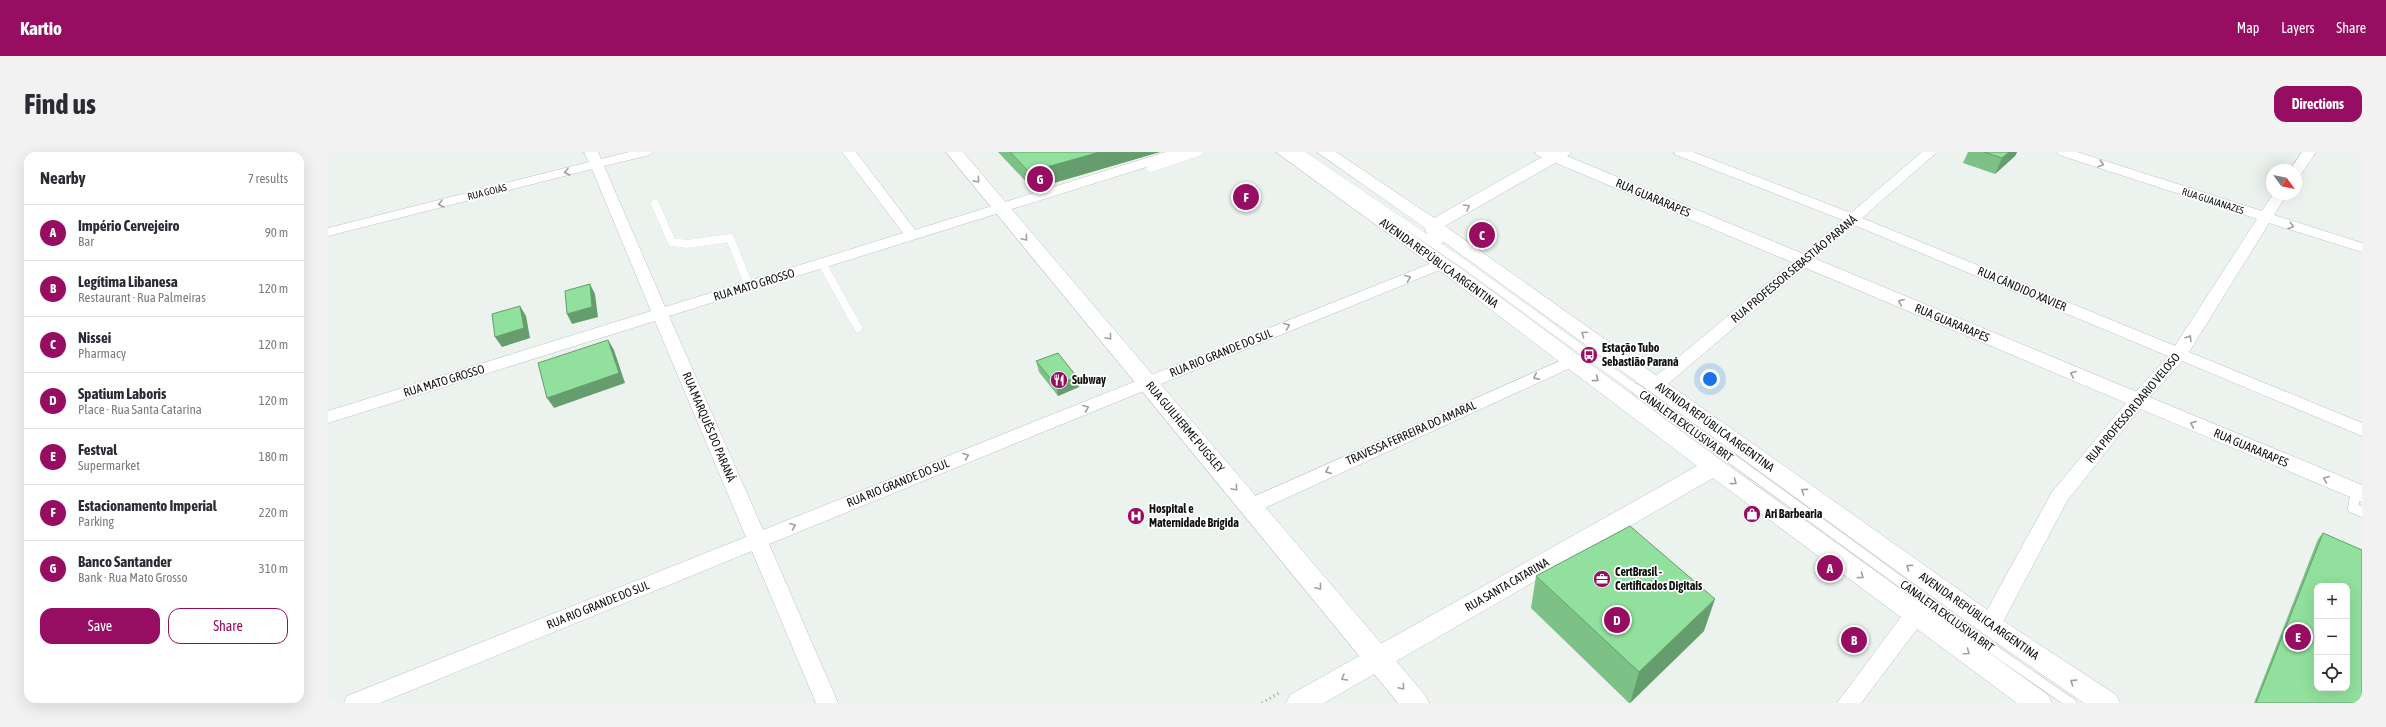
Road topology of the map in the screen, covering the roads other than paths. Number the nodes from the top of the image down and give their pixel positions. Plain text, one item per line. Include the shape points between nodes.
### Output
1 (645, 152) edge
2 (849, 152) edge
3 (954, 152) edge
4 (1180, 152) edge
5 (1198, 152) edge
6 (1284, 152) edge
7 (1298, 152) edge
8 (1324, 152) edge
9 (1681, 152) edge
10 (1930, 152) edge
11 (2064, 152) edge
12 (2309, 152) edge
13 (1553, 154) edge
14 (593, 158) edge
15 (2300, 164) edge
16 (1151, 168) dead end
17 (2276, 200) edge
18 (655, 204) dead end
19 (1000, 208) junction
20 (2264, 217) junction
21 (1853, 219) junction
22 (328, 232) edge
23 (912, 236) junction
24 (1437, 245) junction
25 (2362, 248) edge
26 (1804, 261) junction
27 (822, 263) junction
28 (749, 286) junction
29 (660, 314) junction
30 (858, 328) dead end
31 (2179, 354) junction
32 (1571, 361) junction
33 (1147, 383) junction
34 (1656, 385) junction
35 (2137, 400) junction
36 (328, 417) edge
37 (2362, 430) edge
38 (1714, 467) junction
39 (2358, 501) edge
40 (1250, 506) junction
41 (757, 540) junction
42 (1915, 615) junction
43 (1990, 625) junction
44 (1378, 658) junction
45 (355, 703) edge
46 (827, 703) edge
47 (1300, 703) edge
48 (1415, 703) edge
49 (1848, 703) edge
50 (2038, 703) edge
51 (2070, 703) edge
52 (2106, 703) edge

1 - 14 street, RUA GOIÁS
2 - 23 street
3 -> 19 street, RUA GUILHERME PUGSLEY
4 - 19 street, RUA MATO GROSSO
5 - 16 lane
6 - 24 street, AVENIDA REPÚBLICA ARGENTINA
7 - 24 lane, CANALETA EXCLUSIVA BRT
8 - 24 street, AVENIDA REPÚBLICA ARGENTINA
9 - 21 street, RUA CÂNDIDO XAVIER
10 - 21 street, RUA PROFESSOR SEBASTIÃO PARANÁ
11 -> 20 street, RUA GUAIANAZES
12 - 15 street
24 -> 13 street
13 - 26 street, RUA GUARARAPES
14 -> 22 street, RUA GOIÁS
14 - 29 street, RUA MARQUÊS DO PARANÁ
17 - 20 street, RUA PROFESSOR DARIO VELOSO
18 - 28 lane via 672,242 690,244 723,237 730,238
19 - 23 street, RUA MATO GROSSO
19 -> 33 street, RUA GUILHERME PUGSLEY
20 -> 25 street, RUA GUAIANAZES
31 -> 20 street, RUA PROFESSOR DARIO VELOSO
21 - 26 street, RUA PROFESSOR SEBASTIÃO PARANÁ
21 - 31 street, RUA CÂNDIDO XAVIER
23 - 27 street, RUA MATO GROSSO
24 - 32 street, AVENIDA REPÚBLICA ARGENTINA
33 -> 24 street, RUA RIO GRANDE DO SUL
34 -> 24 street, AVENIDA REPÚBLICA ARGENTINA
24 - 51 lane, CANALETA EXCLUSIVA BRT via 2004,658
26 - 34 street, RUA PROFESSOR SEBASTIÃO PARANÁ
35 -> 26 street, RUA GUARARAPES
27 - 28 street, RUA MATO GROSSO
27 - 30 lane
28 - 29 street, RUA MATO GROSSO
29 - 36 street, RUA MATO GROSSO
29 - 41 street, RUA MARQUÊS DO PARANÁ
31 - 35 street, RUA PROFESSOR DARIO VELOSO
31 - 37 street, RUA CÂNDIDO XAVIER
32 -> 38 street, AVENIDA REPÚBLICA ARGENTINA
32 -> 40 street, TRAVESSA FERREIRA DO AMARAL
33 -> 40 street, RUA GUILHERME PUGSLEY
41 -> 33 street, RUA RIO GRANDE DO SUL
43 -> 34 street, AVENIDA REPÚBLICA ARGENTINA
39 -> 35 street, RUA GUARARAPES
35 - 43 street, RUA PROFESSOR DARIO VELOSO via 2059,497
38 -> 42 street, AVENIDA REPÚBLICA ARGENTINA
38 - 44 street, RUA SANTA CATARINA
40 -> 44 street, RUA GUILHERME PUGSLEY
41 - 45 street, RUA RIO GRANDE DO SUL
41 - 46 street, RUA MARQUÊS DO PARANÁ
42 - 49 street
42 -> 50 street, AVENIDA REPÚBLICA ARGENTINA
52 -> 43 street, AVENIDA REPÚBLICA ARGENTINA
44 -> 47 street, RUA SANTA CATARINA
44 -> 48 street, RUA GUILHERME PUGSLEY

